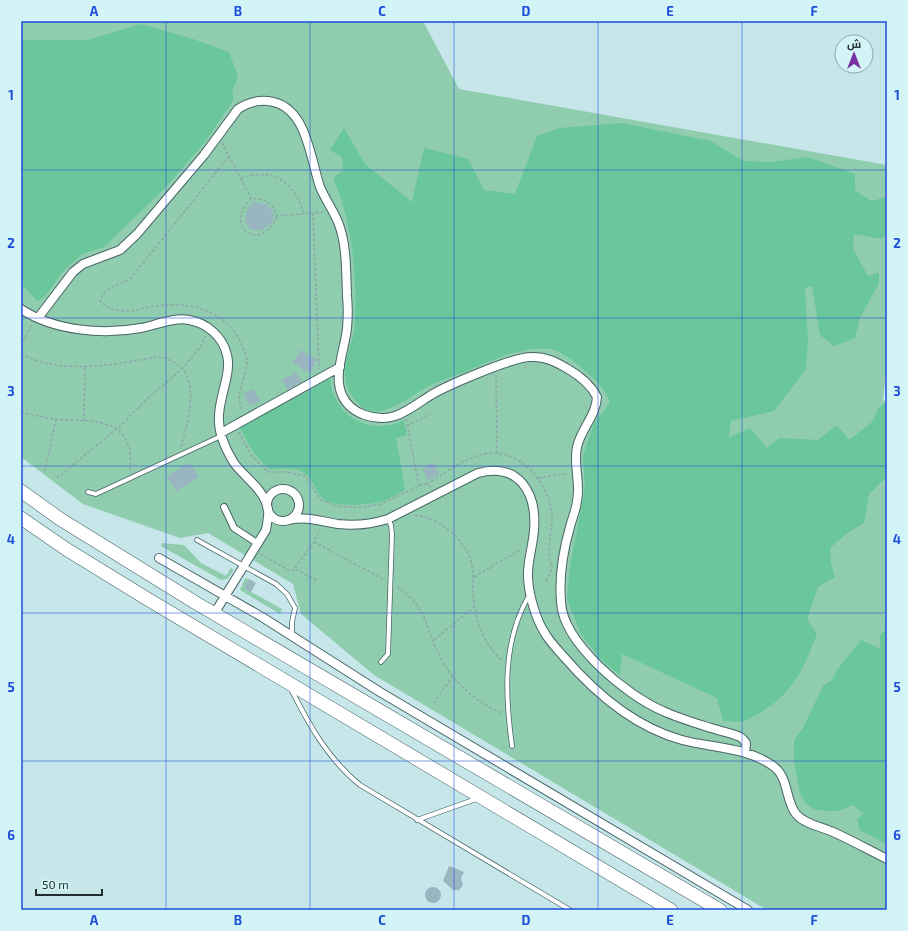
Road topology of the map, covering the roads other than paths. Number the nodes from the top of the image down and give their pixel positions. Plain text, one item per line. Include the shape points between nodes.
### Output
1 (21, 309) edge
2 (35, 321) junction
3 (340, 367) junction
4 (221, 434) junction
5 (259, 489) junction
6 (21, 491) edge
7 (276, 491) junction
8 (88, 492) dead end
9 (298, 500) junction
10 (224, 507) dead end
11 (268, 509) junction
12 (21, 518) edge
13 (315, 519) junction
14 (388, 519) junction
15 (286, 521) junction
16 (266, 530) junction
17 (197, 540) dead end
18 (257, 543) junction
19 (159, 558) dead end
20 (243, 566) junction
21 (530, 594) junction
22 (225, 596) junction
23 (214, 614) junction
24 (292, 636) junction
25 (381, 662) dead end
26 (287, 682) junction
27 (512, 746) dead end
28 (745, 753) junction
29 (481, 797) junction
30 (417, 820) junction
31 (887, 859) edge
32 (570, 910) edge
33 (671, 910) edge
34 (720, 910) edge
35 (748, 910) edge

1 - 2 street
2 - 3 street via 73,272 83,264 120,250 137,234 204,155 238,109 254,102 270,102 286,107 300,125 320,188 338,223 346,262 348,309
2 - 4 street via 70,328 100,330 127,330 188,320 200,322 223,342 228,355 228,368 218,408
3 - 4 street
3 - 28 street via 341,394 347,405 375,418 395,416 432,394 477,374 530,357 552,360 587,383 597,397 597,408 577,446 577,502 563,555 561,581 561,603 566,623 597,664 632,693 664,712 740,737 746,744
4 - 5 street via 226,450
4 - 8 lane via 96,494
5 - 7 street
5 - 11 street
6 - 23 main road via 60,519
7 - 9 street via 287,490
7 - 11 street via 269,499
9 - 13 street
9 - 15 street via 296,514
10 - 18 street via 234,528
11 - 15 street via 274,518
11 - 16 street
12 - 26 main road via 66,549
13 - 14 street via 338,524 360,524
13 - 15 street
14 - 21 street via 478,473 488,470 511,473 526,489 534,516 528,571
14 - 25 lane via 392,535 388,654
15 - 16 street
16 - 18 street
17 - 20 lane
18 - 20 street
19 - 22 street
20 - 22 street
20 - 24 lane via 276,584 287,594 295,608
21 - 27 lane via 520,611 508,654 508,715
21 - 28 street via 546,635 592,688 618,709 644,726 682,740
22 - 23 street
22 - 24 street
23 - 34 main road
24 - 35 street via 380,692
26 - 29 main road
26 - 30 lane via 314,732 336,763 360,785
28 - 31 street via 774,766 781,774 797,816
29 - 30 lane
29 - 33 main road
30 - 32 lane

